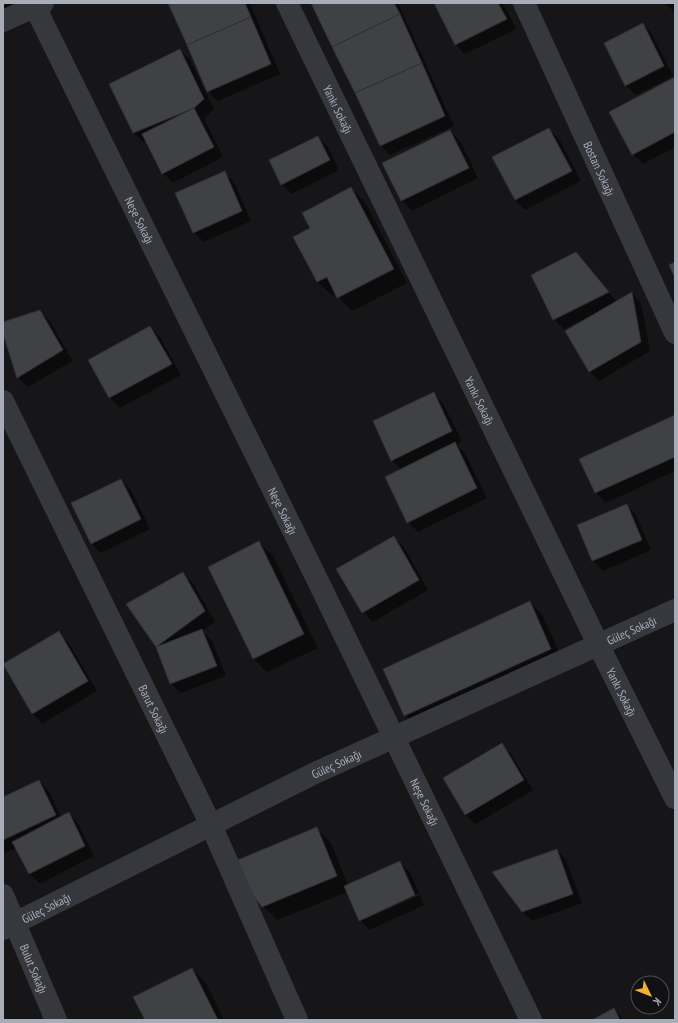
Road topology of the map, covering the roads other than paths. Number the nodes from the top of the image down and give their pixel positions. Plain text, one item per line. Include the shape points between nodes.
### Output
1 (287, 3) edge
2 (524, 3) edge
3 (37, 4) edge
4 (3, 21) edge
5 (675, 333) edge
6 (3, 401) edge
7 (675, 610) edge
8 (598, 644) junction
9 (394, 737) junction
10 (675, 798) edge
11 (211, 825) junction
12 (3, 896) edge
13 (9, 925) edge
14 (56, 1020) edge
15 (297, 1020) edge
16 (531, 1020) edge

1 - 8 street, Yankı Sokağı
2 - 5 street, Bostan Sokağı
3 - 4 street
3 - 9 street, Neşe Sokağı
6 - 11 street, Barut Sokağı
7 - 8 street, Güleç Sokağı
8 - 9 street, Güleç Sokağı
8 - 10 street, Yankı Sokağı
9 - 11 street, Güleç Sokağı
9 - 16 street, Neşe Sokağı
11 - 13 street, Güleç Sokağı
11 - 15 street, Barut Sokağı
12 - 13 street, Bulut Sokağı
13 - 14 street, Bulut Sokağı

